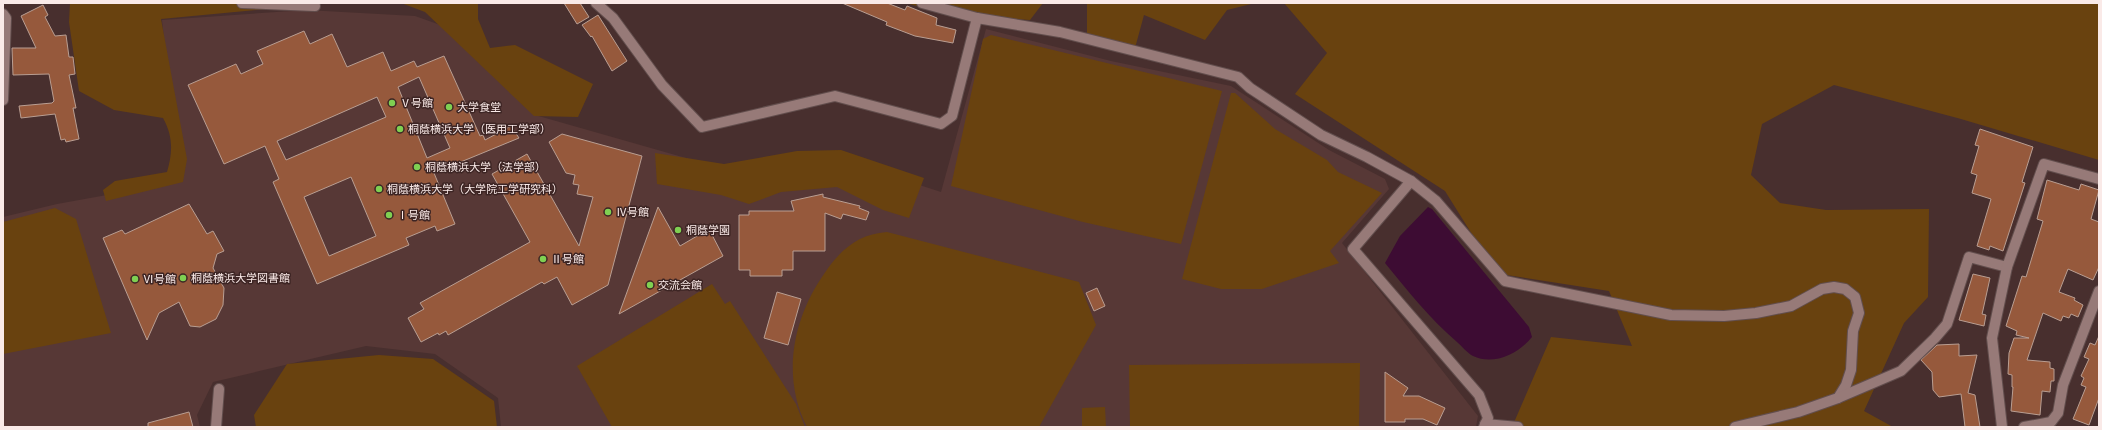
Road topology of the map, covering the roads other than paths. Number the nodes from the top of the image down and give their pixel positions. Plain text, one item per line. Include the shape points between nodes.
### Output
1 (242, 3) edge
2 (596, 3) edge
3 (922, 3) edge
4 (316, 6) dead end
5 (3, 14) edge
6 (977, 18) junction
7 (3, 100) edge
8 (2099, 179) edge
9 (1411, 181) junction
10 (2007, 267) junction
11 (2099, 291) edge
12 (219, 389) dead end
13 (1838, 398) junction
14 (1485, 425) edge
15 (216, 427) edge
16 (1518, 427) edge
17 (1736, 427) edge
18 (2002, 427) edge
19 (2024, 427) edge

1 - 4 street
2 - 6 street via 613,18 662,85 702,127 835,96 941,124 952,116
3 - 6 street
5 - 7 street via 6,18
6 - 9 street via 1060,32 1238,77 1250,88 1321,135
8 - 10 street via 2044,164
9 - 13 street via 1436,201 1505,281 1679,315 1724,316 1756,313 1791,306 1822,290 1834,287 1845,289 1855,297 1859,313 1853,331 1851,370
9 - 14 street via 1352,249 1479,395 1488,418
10 - 13 street via 1969,257 1948,324 1935,338 1901,371
10 - 18 street via 1992,338
11 - 19 street via 2063,385 2058,413 2051,422
12 - 15 street
13 - 17 street via 1798,412
14 - 16 street

